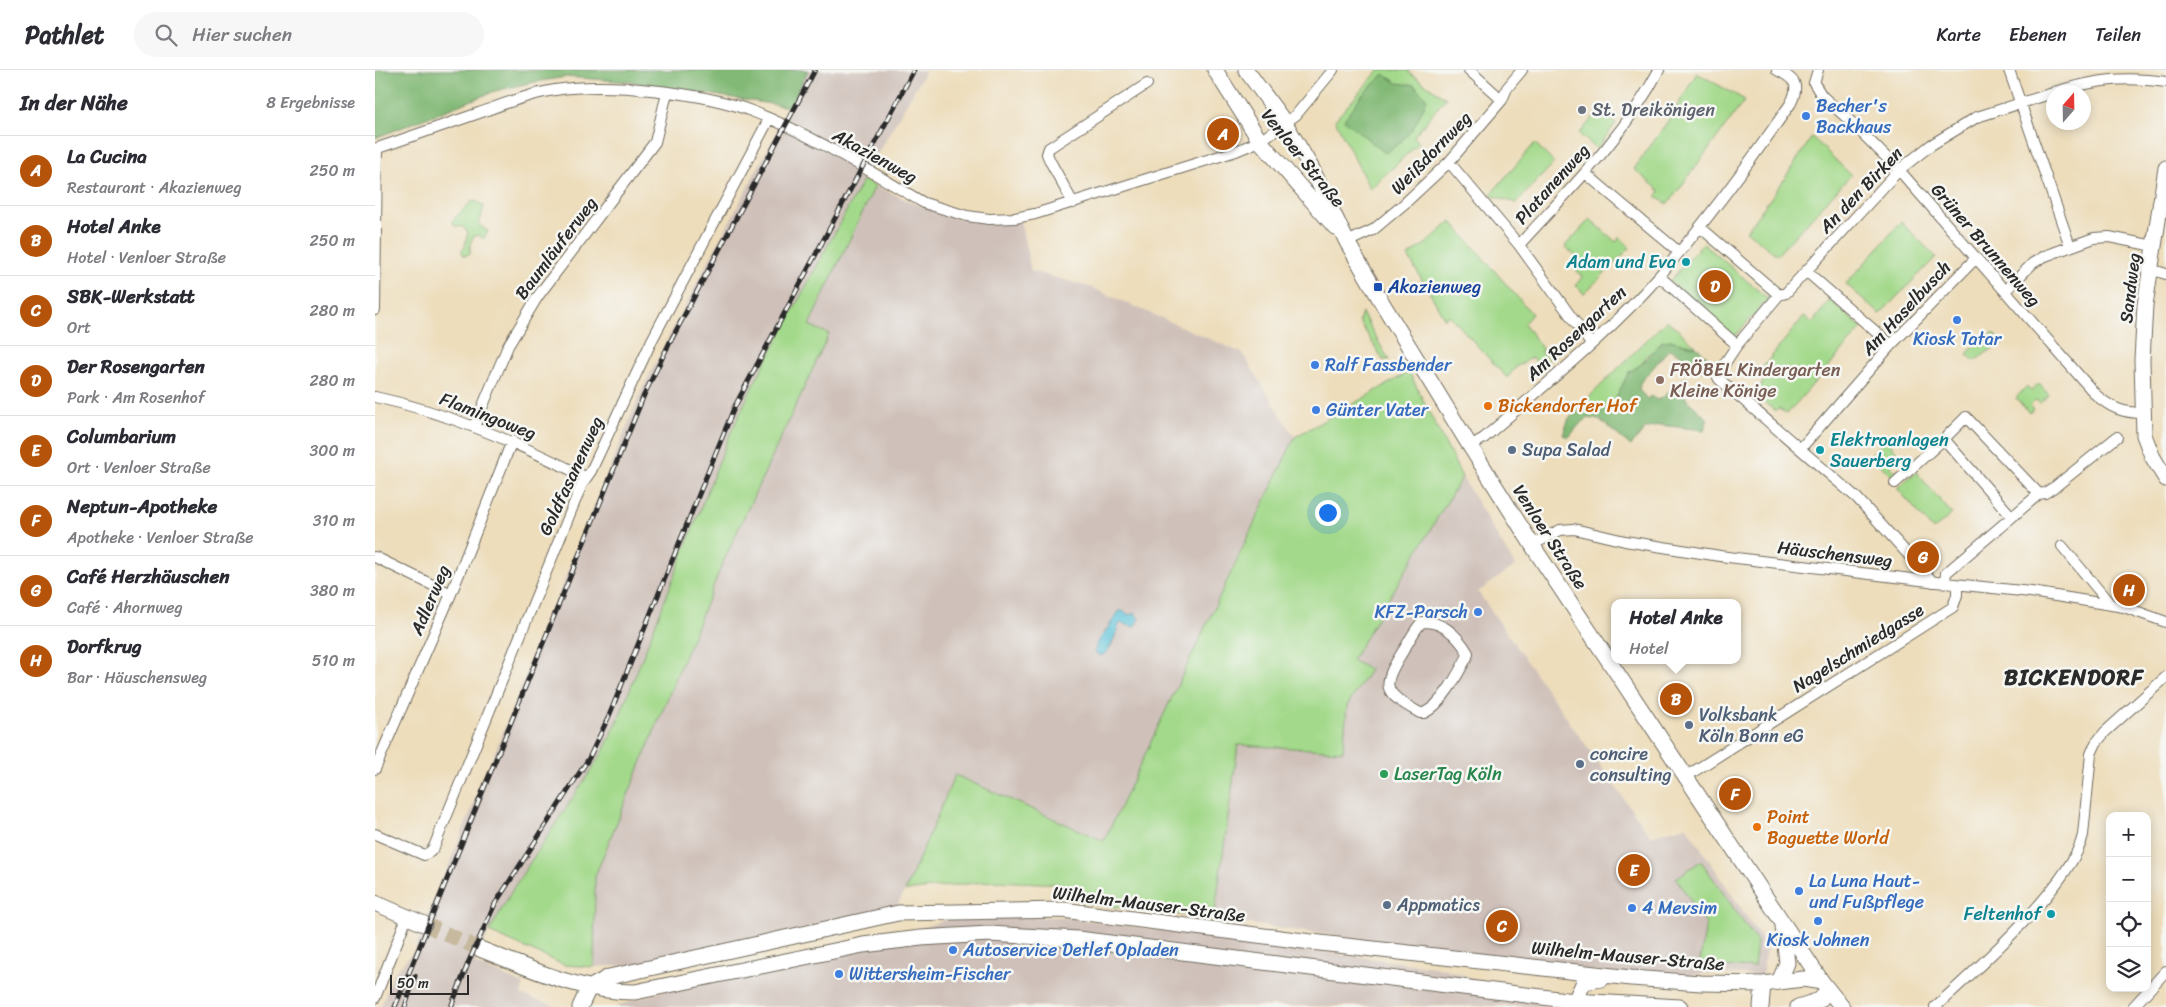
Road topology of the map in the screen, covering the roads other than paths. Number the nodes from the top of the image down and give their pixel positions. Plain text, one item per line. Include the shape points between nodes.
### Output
1 (1215, 70) edge
2 (1247, 70) edge
3 (1333, 70) edge
4 (1469, 70) edge
5 (1522, 70) edge
6 (1659, 70) edge
7 (1818, 70) edge
8 (2009, 70) edge
9 (1782, 71) edge
10 (2166, 82) edge
11 (1147, 84) dead end
12 (2083, 85) edge
13 (667, 93) junction
14 (2046, 94) edge
15 (1502, 100) junction
16 (2020, 102) junction
17 (769, 119) junction
18 (1285, 123) junction
19 (1260, 140) junction
20 (376, 149) edge
21 (1449, 162) junction
22 (2166, 168) edge
23 (1899, 170) junction
24 (1585, 173) junction
25 (1073, 203) junction
26 (1700, 227) junction
27 (1347, 242) junction
28 (1519, 245) junction
29 (2070, 246) junction
30 (2154, 246) junction
31 (1679, 252) junction
32 (1976, 258) junction
33 (2150, 269) junction
34 (1806, 270) junction
35 (2166, 274) edge
36 (1659, 276) junction
37 (2005, 291) junction
38 (1779, 295) junction
39 (375, 310) edge
40 (1591, 344) junction
41 (1737, 345) junction
42 (1891, 345) junction
43 (375, 397) edge
44 (2143, 413) junction
45 (475, 427) junction
46 (2117, 437) dead end
47 (1943, 439) junction
48 (512, 441) junction
49 (1470, 446) junction
50 (1801, 448) junction
51 (585, 477) junction
52 (2166, 479) edge
53 (1895, 484) dead end
54 (2039, 494) junction
55 (2012, 517) junction
56 (1532, 545) junction
57 (2062, 546) dead end
58 (375, 557) edge
59 (1933, 582) junction
60 (1945, 584) junction
61 (1957, 585) junction
62 (451, 594) junction
63 (2110, 604) junction
64 (2166, 622) edge
65 (1450, 630) joint
66 (2166, 677) edge
67 (375, 770) edge
68 (1685, 777) junction
69 (375, 834) edge
70 (375, 902) edge
71 (407, 917) junction
72 (1782, 922) junction
73 (424, 924) tunnel mouth
74 (776, 939) junction
75 (1311, 942) junction
76 (481, 949) tunnel mouth
77 (780, 962) junction
78 (1308, 968) junction
79 (2166, 971) edge
80 (1625, 978) junction
81 (1779, 982) junction
82 (1763, 984) junction
83 (1825, 986) junction
84 (589, 988) junction
85 (375, 998) edge
86 (1583, 1004) edge
87 (580, 1007) edge
88 (1681, 1007) edge
89 (1761, 1007) edge
90 (1798, 1007) edge
91 (1842, 1007) edge
92 (1935, 1007) edge
93 (2133, 1007) edge

1 - 19 street, Venloer Straße
2 - 18 street, Venloer Straße
3 - 18 street, Akazienweg via 1296,115
4 - 15 street
5 - 15 street, Weißdornweg
6 - 24 street, Platanenweg via 1632,115
7 - 23 street, Grüner Brunnenweg via 1813,83 1822,96
8 - 16 street
9 - 26 street, Am Rosengarten via 1796,86 1791,103
10 - 12 street, An den Birken via 2126,78
11 - 25 street via 1049,148 1050,161
13 - 17 street, Akazienweg via 733,105
13 - 20 street, Akazienweg via 607,88 555,90 521,98
13 - 45 street, Baumläuferweg via 655,142 538,296 508,346
14 - 16 street, An den Birken
15 - 21 street, Weißdornweg
16 - 23 street, An den Birken via 1977,117 1957,128
16 - 29 street
17 - 25 street, Akazienweg via 871,171 924,203 947,212 989,219 1015,218
17 - 51 street, Goldfasanenweg via 652,340 591,471
18 - 19 street, Akazienweg
18 - 27 street, Venloer Straße via 1312,169
19 - 25 street, Akazienweg via 1251,146
19 - 27 street, Venloer Straße
20 - 39 street
21 - 27 street, Weißdornweg via 1373,230
21 - 28 street
22 - 30 street, Sandweg
23 - 32 street, Grüner Brunnenweg
23 - 34 street, An den Birken
24 - 28 street, Platanenweg
24 - 31 street
26 - 31 street, Am Rosengarten
26 - 38 street
27 - 49 street, Venloer Straße
28 - 40 street
29 - 30 street via 2102,237
29 - 37 street via 2033,263
30 - 33 street, Sandweg
31 - 36 street, Am Rosengarten
32 - 37 street, Grüner Brunnenweg
32 - 42 street, Am Haselbusch
33 - 35 street
33 - 44 street, Sandweg via 2143,339
34 - 38 street, An den Birken via 1787,293
34 - 42 street
36 - 40 street, Am Rosengarten
36 - 41 street
37 - 44 street, Grüner Brunnenweg via 2107,404 2123,411
38 - 41 street, An den Birken
40 - 49 street, Am Rosengarten via 1484,438
41 - 50 street, An den Birken via 1717,375 1719,379
42 - 50 street, Am Haselbusch
43 - 45 street, Flamingoweg via 412,405
44 - 52 street, Sandweg via 2144,435
45 - 48 street, Flamingoweg
46 - 54 street via 2055,486
47 - 53 street
47 - 54 street via 1966,418
47 - 55 street
48 - 51 street, Flamingoweg
48 - 62 street, Adlerweg
49 - 56 street, Venloer Straße
50 - 59 street via 1857,498
51 - 69 street, Goldfasanenweg via 430,852 424,855
54 - 55 street
55 - 60 street via 1946,573
56 - 59 street, Häuschensweg via 1560,530 1574,529 1671,549
56 - 68 street, Venloer Straße
57 - 63 street
58 - 62 street
59 - 60 street, Häuschensweg
60 - 61 street, Häuschensweg
61 - 63 street, Häuschensweg
61 - 68 street, Nagelschmiedgasse via 1953,607
62 - 67 street, Adlerweg
63 - 64 street, Häuschensweg
65 - 65 street via 1422,622 1389,675 1395,698 1420,713 1429,711 1436,704 1467,657 1464,646
66 - 92 street via 2096,743 2091,754 2081,847 2074,859 2029,916
68 - 72 street, Venloer Straße
70 - 71 street
71 - 73 street
71 - 85 street
72 - 81 street, Venloer Straße via 1787,961
72 - 83 street, Venloer Straße
74 - 75 street, Wilhelm-Mauser-Straße via 898,913 1063,910
74 - 77 street
74 - 84 street, Wilhelm-Mauser-Straße via 609,977
75 - 78 street
75 - 80 street, Wilhelm-Mauser-Straße
76 - 84 street
77 - 78 street via 890,941 989,934 1078,939
77 - 84 street via 635,992
78 - 86 street
79 - 93 street
80 - 82 street, Wilhelm-Mauser-Straße
80 - 86 street via 1583,982
81 - 82 street, Wilhelm-Mauser-Straße
81 - 83 street, Wilhelm-Mauser-Straße via 1803,979
82 - 89 street
83 - 90 street via 1820,1000
83 - 91 street, Venloer Straße
84 - 87 street
86 - 88 street

